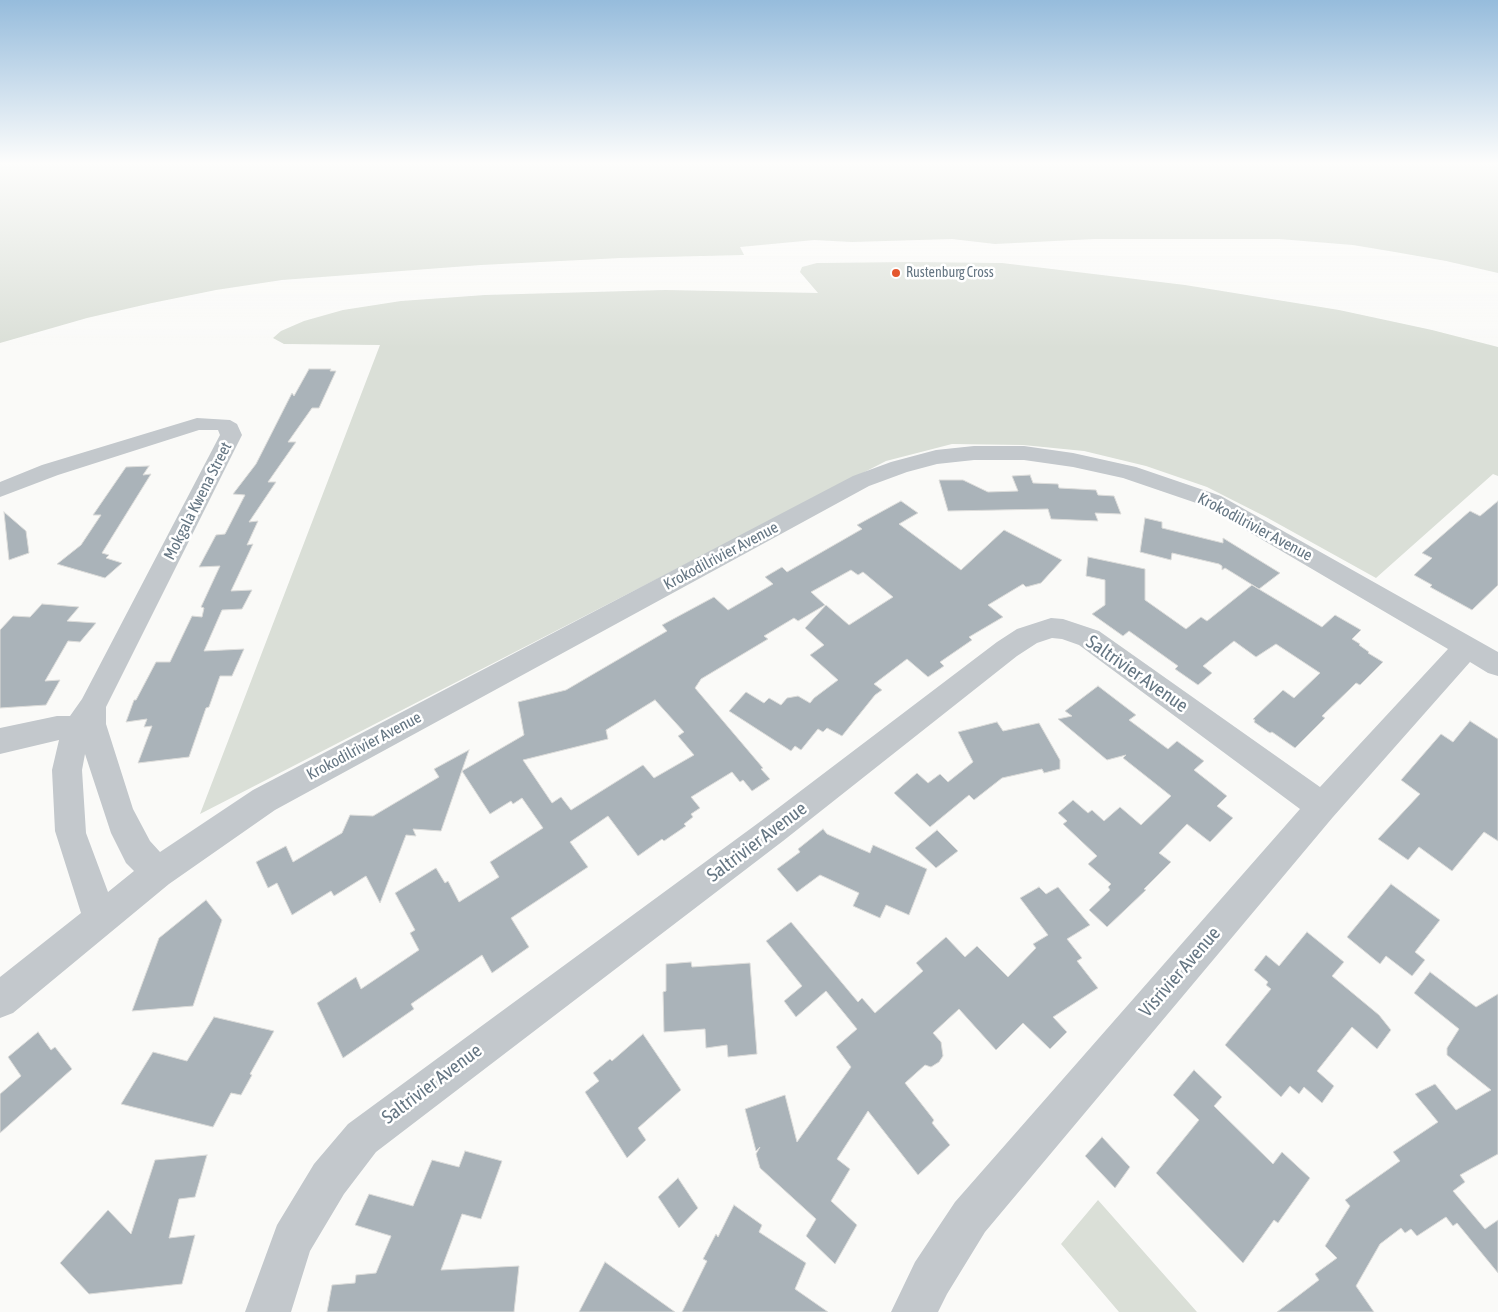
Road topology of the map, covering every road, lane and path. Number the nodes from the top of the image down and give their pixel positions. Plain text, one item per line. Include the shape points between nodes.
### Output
1 (0, 490) edge
2 (1466, 648) junction
3 (1498, 665) edge
4 (88, 725) junction
5 (0, 741) edge
6 (1322, 807) junction
7 (157, 874) junction
8 (100, 919) junction
9 (0, 1000) edge
10 (268, 1312) edge
11 (914, 1312) edge

1 - 4 street, Mokgala Kwena Street via 50,470 197,424 223,424 229,429 228,443
2 - 3 street, Krokodilrivier Avenue
2 - 6 street, Visrivier Avenue
2 - 7 street, Krokodilrivier Avenue via 1213,501 1179,488 1128,472 1024,453 974,453 936,458 862,481 308,775 256,806
4 - 5 street via 57,728
4 - 7 street via 127,833
4 - 8 street, Mokgala Kwena Street via 71,747 67,770 73,837
6 - 10 street, Saltrivier Avenue via 1089,638 1057,628 1027,636 772,832 362,1138 328,1179 292,1240
6 - 11 street, Visrivier Avenue via 970,1217 931,1278
7 - 8 street, Krokodilrivier Avenue
8 - 9 street, Krokodilrivier Avenue

